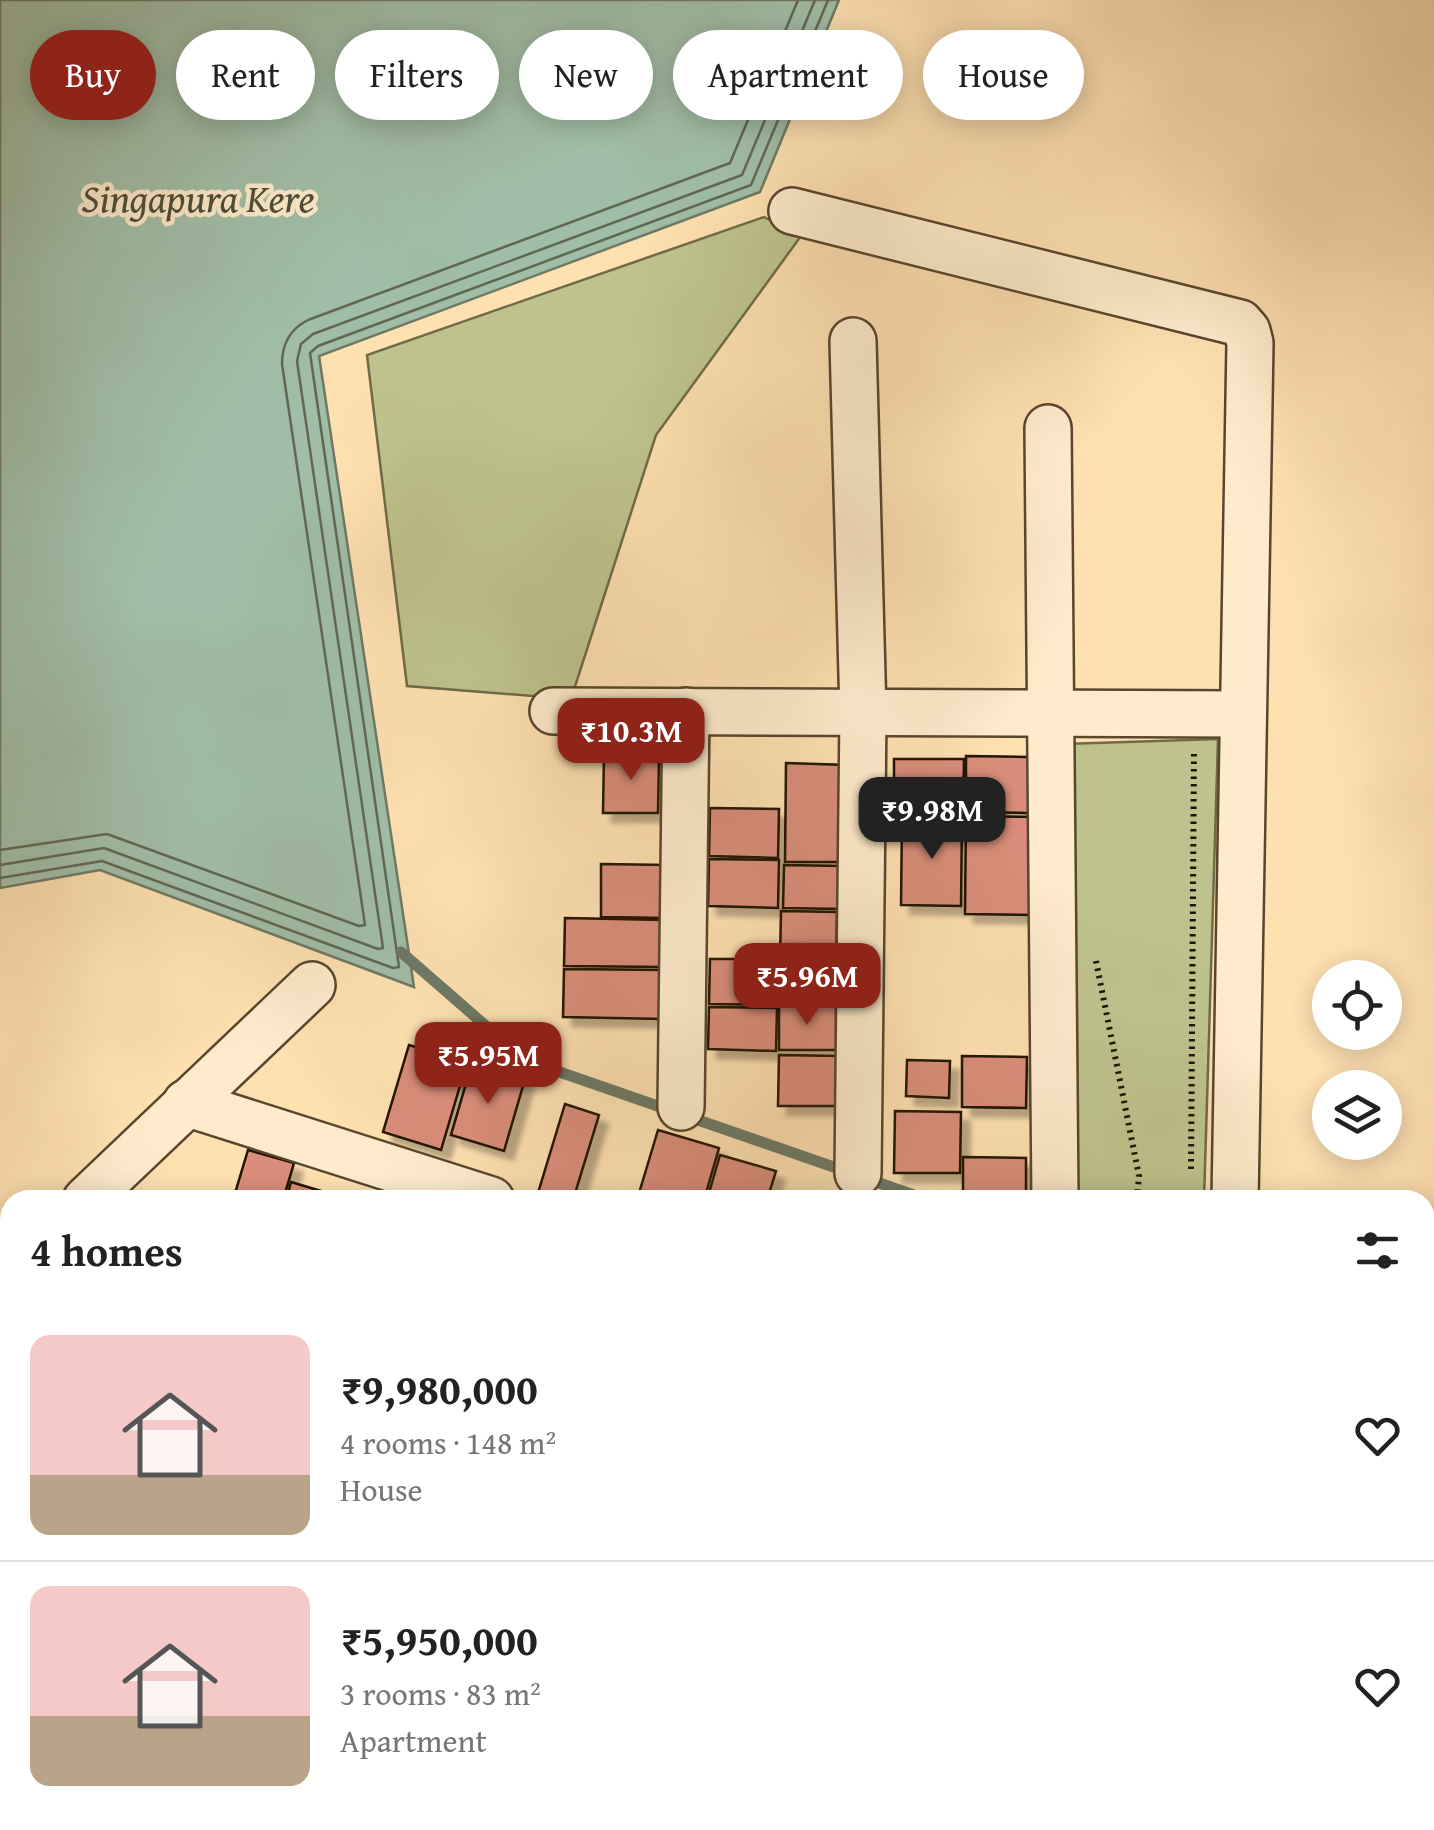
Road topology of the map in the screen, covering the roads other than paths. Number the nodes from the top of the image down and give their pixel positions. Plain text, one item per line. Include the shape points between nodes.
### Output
1 (792, 210) dead end
2 (854, 341) dead end
3 (1048, 428) dead end
4 (554, 711) dead end
5 (686, 712) junction
6 (864, 713) junction
7 (1052, 713) junction
8 (1243, 714) junction
9 (312, 985) dead end
10 (186, 1102) junction
11 (681, 1107) dead end
12 (858, 1173) dead end
13 (96, 1190) edge
14 (461, 1190) edge
15 (1055, 1190) edge
16 (1235, 1190) edge

1 - 8 street via 1240,323 1248,331
2 - 6 street
3 - 7 street
4 - 5 street
5 - 6 street
5 - 11 street
6 - 7 street
6 - 12 street
7 - 8 street
7 - 15 street
8 - 16 street
9 - 10 street
10 - 13 street
10 - 14 street

